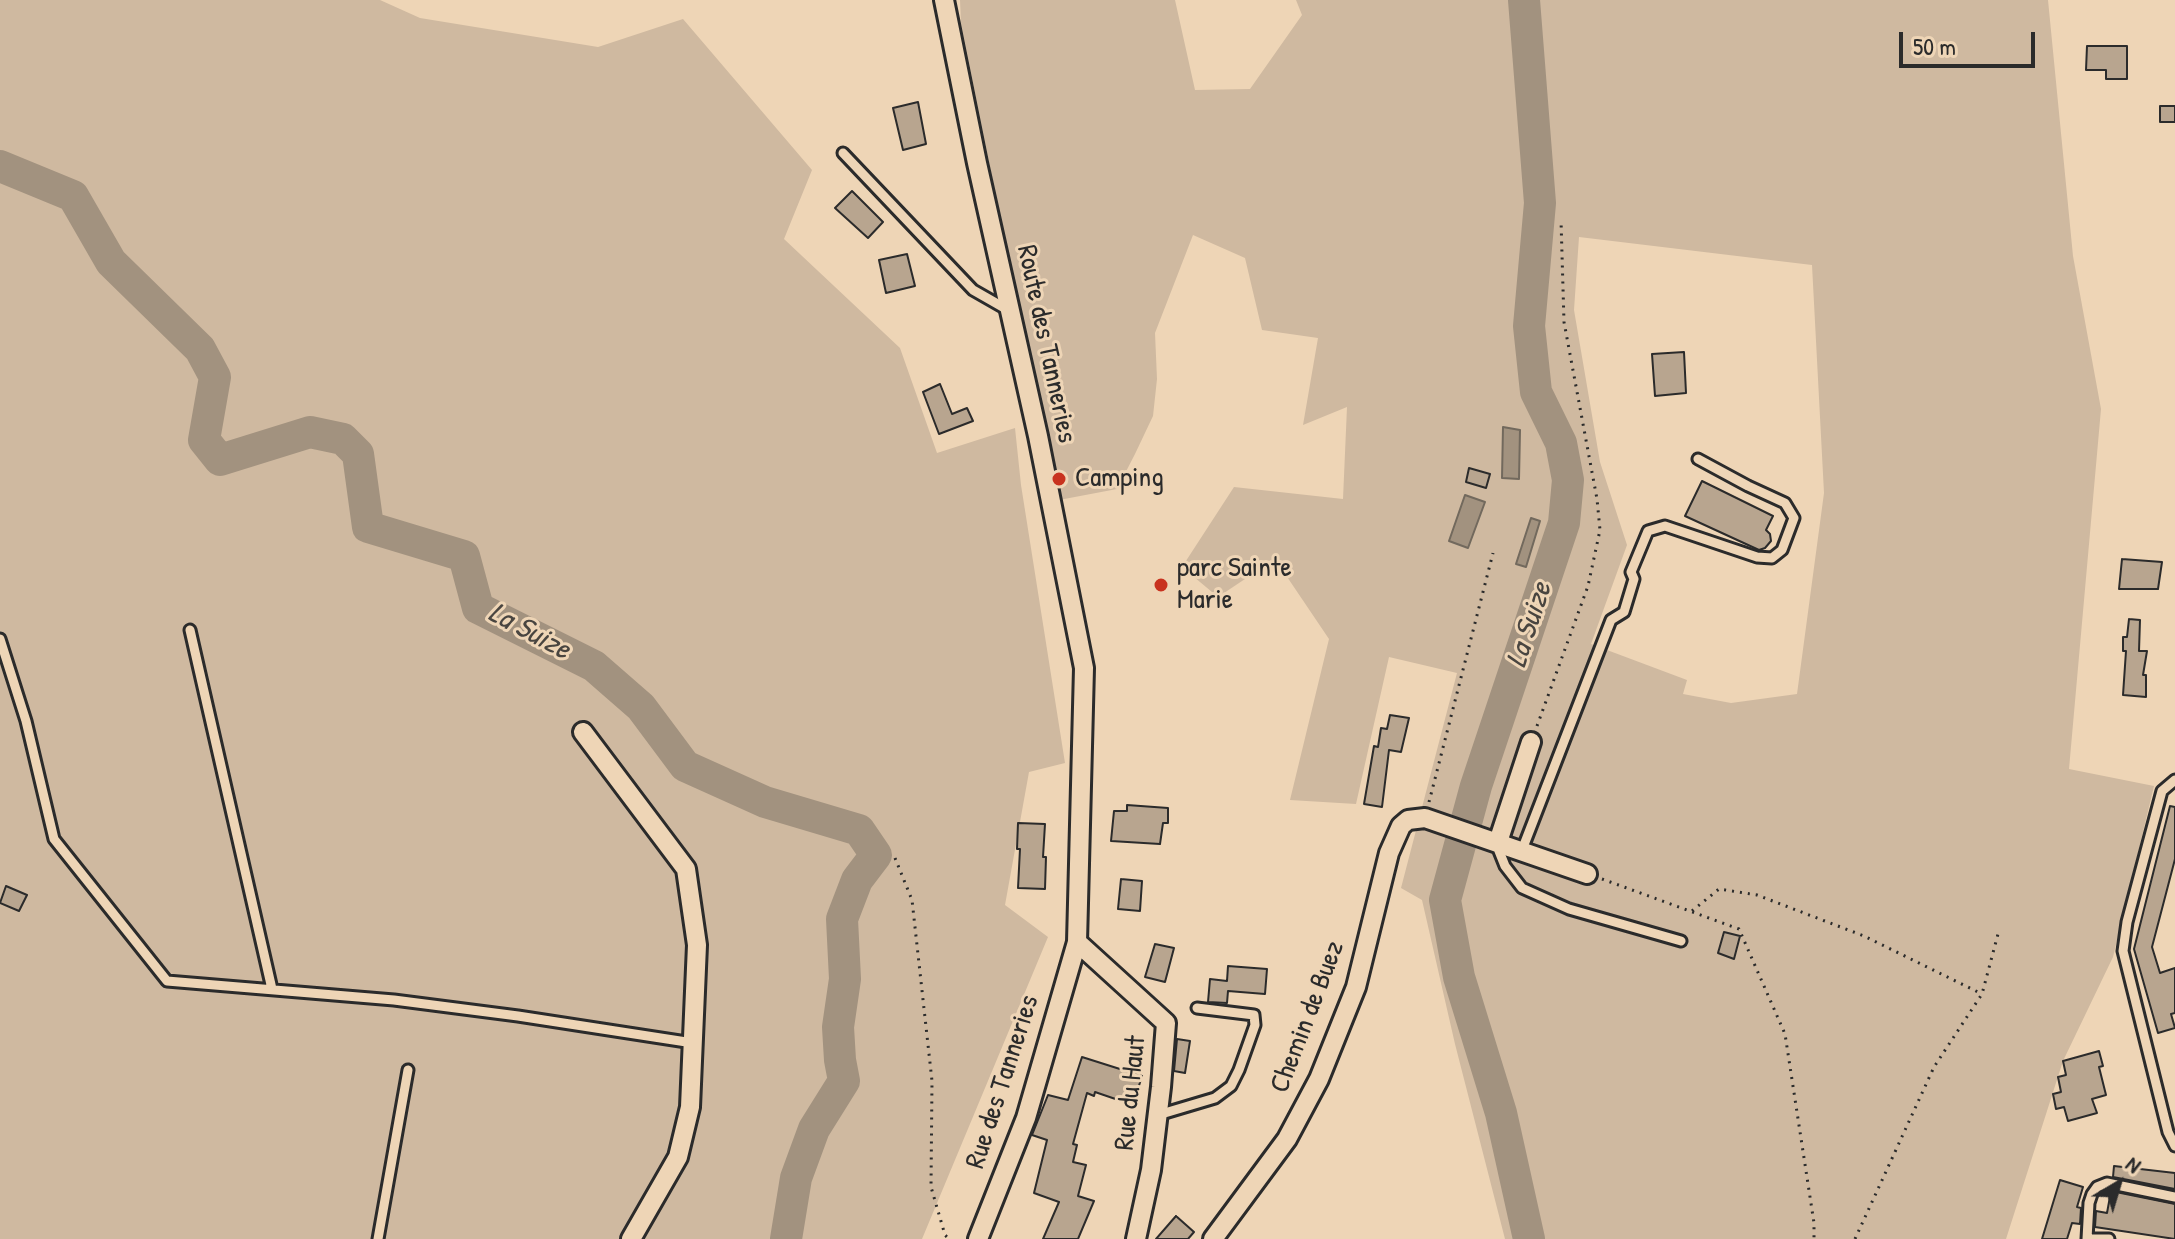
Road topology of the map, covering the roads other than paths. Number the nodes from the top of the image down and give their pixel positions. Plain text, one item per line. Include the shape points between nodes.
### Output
1 (944, 0) edge
2 (843, 153) dead end
3 (1011, 312) junction
4 (1698, 459) dead end
5 (190, 630) dead end
6 (0, 639) edge
7 (583, 732) dead end
8 (1531, 742) road end
9 (2175, 780) edge
10 (1498, 842) junction
11 (1522, 850) junction
12 (1587, 874) road end
13 (1681, 941) dead end
14 (1077, 942) junction
15 (272, 989) junction
16 (1197, 1008) dead end
17 (693, 1043) junction
18 (408, 1070) dead end
19 (1158, 1115) junction
20 (2175, 1146) edge
21 (2175, 1197) edge
22 (378, 1239) edge
23 (631, 1239) edge
24 (978, 1239) edge
25 (1136, 1239) edge
26 (1213, 1239) edge
27 (2090, 1239) edge
28 (2109, 1239) edge

1 - 3 street, Route des Tanneries
2 - 3 lane via 973,290
3 - 14 street, Route des Tanneries via 1084,668
4 - 11 lane via 1785,503 1794,518 1782,550 1772,558 1757,557 1665,526 1648,531 1631,572 1634,579 1624,612 1611,620 1599,648
5 - 15 lane
6 - 15 lane via 54,839 167,981
7 - 17 street via 686,869 697,945
8 - 10 street
9 - 20 lane via 2162,791 2123,951
10 - 11 street
10 - 13 lane via 1505,866 1522,888 1569,909
10 - 26 street, Chemin de Buez via 1425,818 1401,826 1389,853 1356,987 1319,1079 1287,1139
11 - 12 street
14 - 19 street, Rue du Haut via 1166,1023
14 - 24 street, Rue des Tanneries via 1026,1118
15 - 17 lane via 394,1000
16 - 19 lane via 1254,1015 1239,1070 1231,1086 1215,1098
17 - 23 street via 690,1107 678,1157
18 - 22 lane
19 - 25 street, Rue du Haut
21 - 27 lane via 2107,1183 2097,1187 2089,1203
27 - 28 lane

